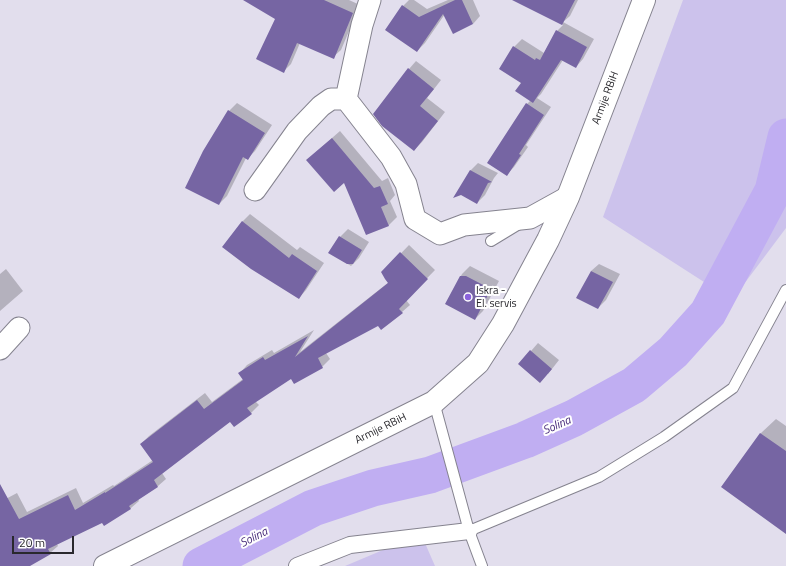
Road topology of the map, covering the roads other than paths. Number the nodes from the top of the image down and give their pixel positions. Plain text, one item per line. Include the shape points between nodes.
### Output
1 (370, 0) edge
2 (644, 0) edge
3 (346, 99) junction
4 (255, 190) dead end
5 (568, 197) junction
6 (530, 218) junction
7 (491, 241) dead end
8 (786, 290) edge
9 (19, 328) dead end
10 (0, 349) edge
11 (434, 402) junction
12 (469, 531) junction
13 (105, 566) edge
14 (297, 566) edge
15 (482, 566) edge

1 - 3 street
2 - 5 main road, Armije RBiH
3 - 4 street via 331,99 322,106 297,131
3 - 6 street via 391,157 406,184 416,219 440,234 464,225
5 - 6 street
5 - 11 main road, Armije RBiH via 503,324 478,364
6 - 7 lane
8 - 12 lane via 732,388 664,437 599,477
9 - 10 street
11 - 12 lane
11 - 13 main road, Armije RBiH
12 - 14 street via 350,545
12 - 15 lane

